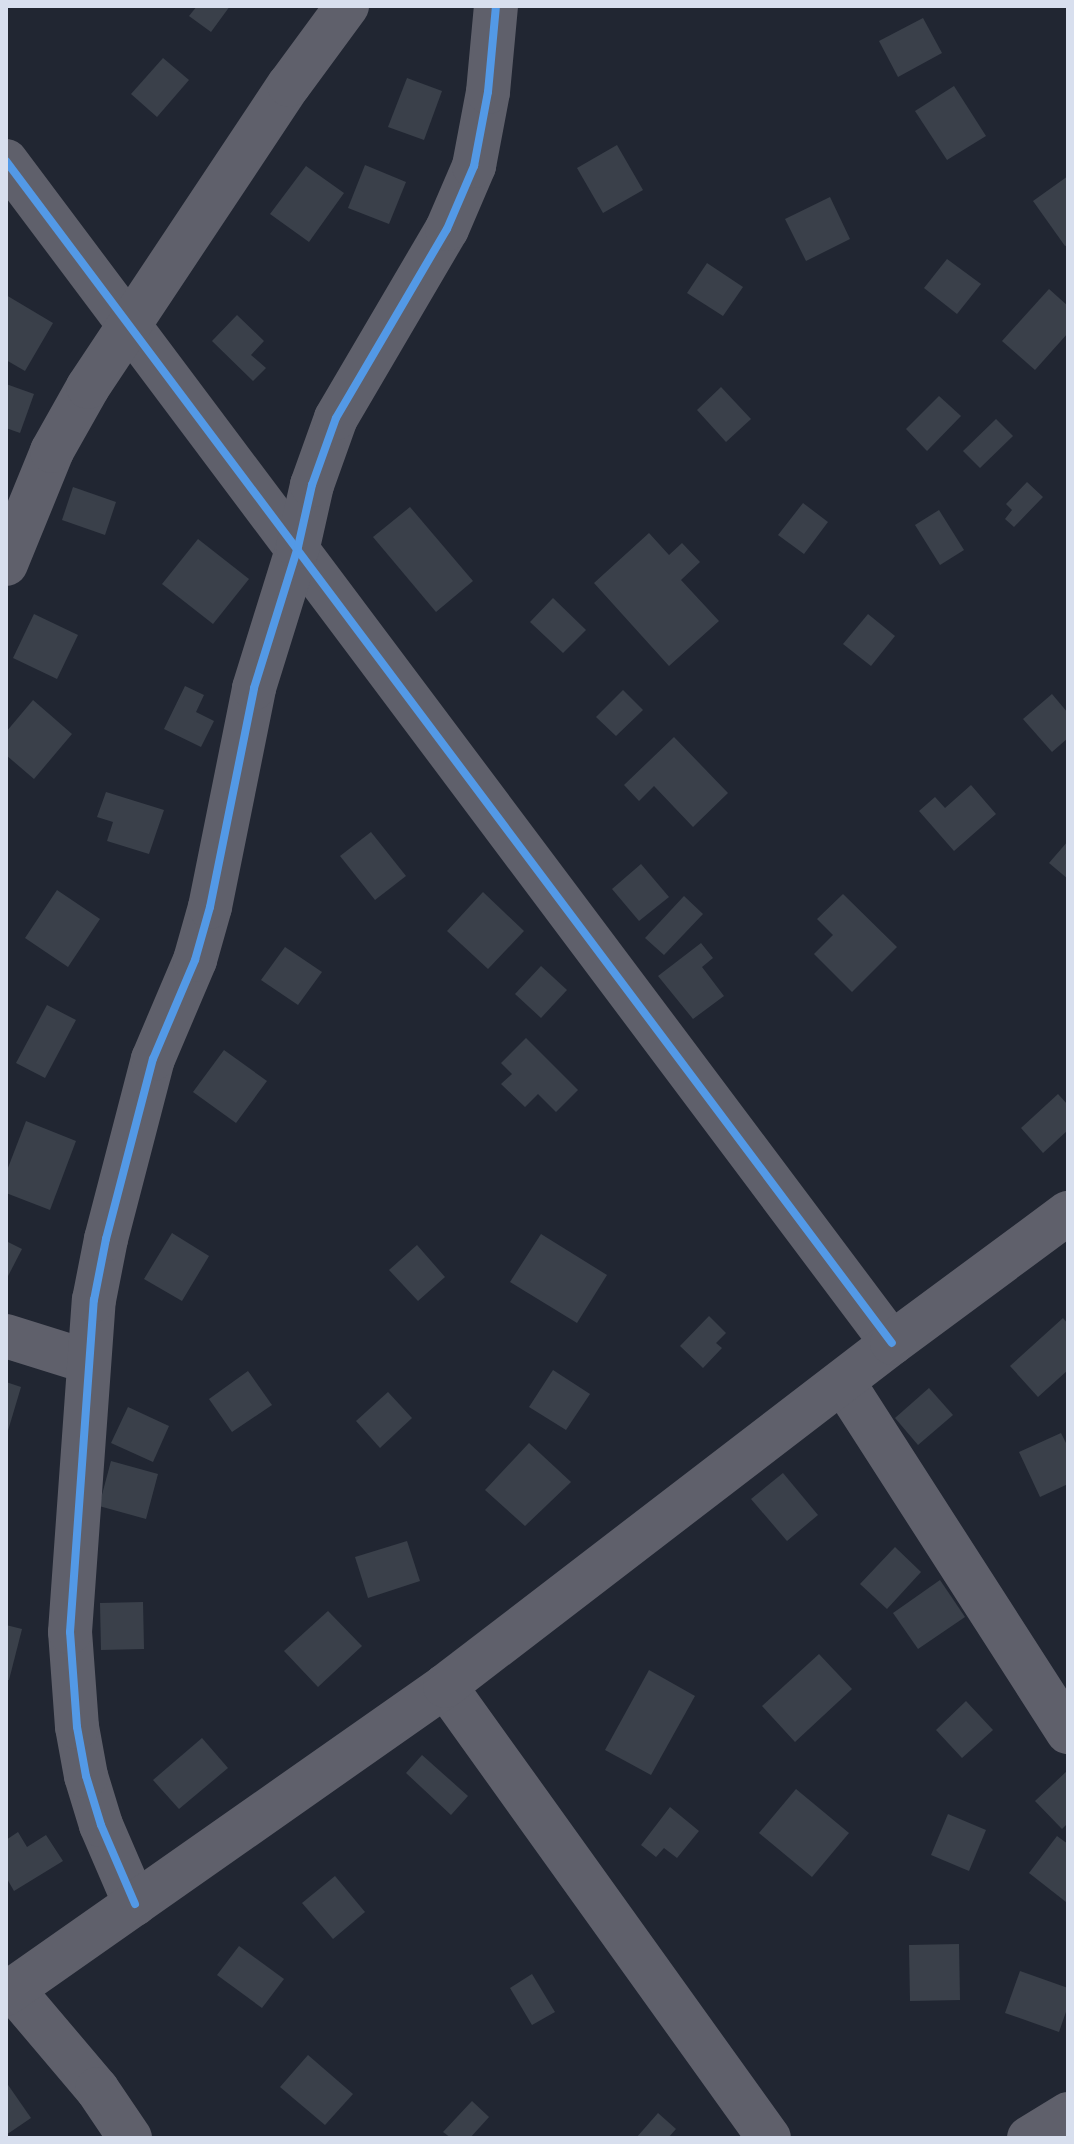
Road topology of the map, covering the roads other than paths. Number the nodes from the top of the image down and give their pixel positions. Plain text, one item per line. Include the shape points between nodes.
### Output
1 (347, 6) edge
2 (496, 6) edge
3 (6, 161) edge
4 (129, 329) junction
5 (298, 547) junction
6 (6, 564) edge
7 (1068, 1213) edge
8 (6, 1336) edge
9 (892, 1343) junction
10 (89, 1362) junction
11 (843, 1382) junction
12 (445, 1686) junction
13 (1068, 1732) edge
14 (135, 1904) junction
15 (9, 1992) edge
16 (1068, 2114) edge
17 (130, 2138) edge
18 (769, 2138) edge
19 (1029, 2138) edge

1 - 4 street
2 - 5 street via 474,166 447,229 336,418 312,485
3 - 4 street
4 - 5 street
4 - 6 street via 52,451
5 - 9 street
5 - 10 street via 254,688 210,907 195,960 153,1059 119,1180 94,1300
7 - 9 street
8 - 10 street
9 - 11 street
10 - 14 street via 70,1632 77,1727 101,1825
11 - 12 street
11 - 13 street
12 - 14 street
12 - 18 street
14 - 15 street
15 - 17 street via 97,2089
16 - 19 street

